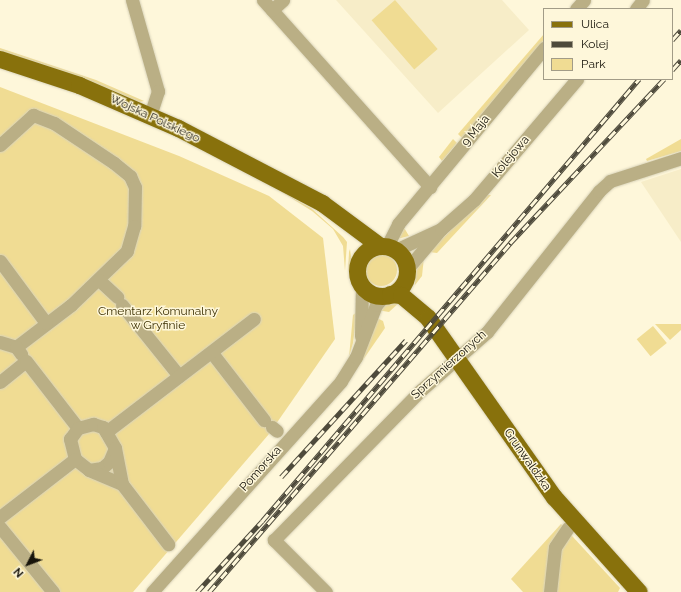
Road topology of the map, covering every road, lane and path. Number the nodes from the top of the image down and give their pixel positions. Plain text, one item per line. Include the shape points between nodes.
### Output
1 (132, 0) edge
2 (263, 0) edge
3 (283, 0) edge
4 (584, 0) edge
5 (643, 0) edge
6 (577, 8) edge
7 (637, 8) edge
8 (272, 10) junction
9 (543, 49) edge
10 (0, 59) edge
11 (576, 80) edge
12 (150, 115) junction
13 (0, 145) edge
14 (681, 158) edge
15 (430, 188) junction
16 (302, 194) junction
17 (441, 229) junction
18 (386, 247) junction
19 (0, 261) edge
20 (359, 262) junction
21 (406, 272) junction
22 (99, 280) junction
23 (362, 284) junction
24 (387, 294) junction
25 (428, 318) junction
26 (254, 319) dead end
27 (46, 323) junction
28 (0, 342) edge
29 (362, 342) junction
30 (16, 347) junction
31 (212, 352) junction
32 (458, 359) junction
33 (26, 361) junction
34 (179, 376) junction
35 (0, 382) edge
36 (271, 426) dead end
37 (78, 428) junction
38 (106, 432) junction
39 (115, 448) junction
40 (75, 459) junction
41 (89, 470) junction
42 (122, 484) junction
43 (0, 517) edge
44 (0, 527) edge
45 (568, 528) dead end
46 (168, 544) dead end
47 (53, 592) edge
48 (152, 592) edge
49 (326, 592) edge
50 (550, 592) edge
51 (639, 592) edge

1 - 12 street via 158,91
2 - 8 street
3 - 8 street
4 - 6 street
5 - 7 street
8 - 15 street
9 - 15 street, 9 Maja
10 - 12 main road, Wojska Polskiego
11 - 17 street, Kolejowa via 474,200
12 - 16 main road, Wojska Polskiego
13 - 22 street via 33,115 54,123 130,176 136,187 132,241 119,261
14 - 32 street, Sprzymierzonych via 610,181 599,191 487,332
15 - 18 street, 9 Maja
16 - 18 main road, Wojska Polskiego via 336,212 366,239
16 - 20 main road, Wojska Polskiego via 341,230 356,249
17 - 18 street, Kolejowa via 406,246
17 - 21 street, Kolejowa
18 - 20 main road via 367,251
18 - 21 main road via 402,256
19 - 27 street
20 - 23 main road
21 - 24 main road via 400,288
21 - 25 main road, Grunwaldzka
22 - 27 street
22 - 34 street
23 - 24 main road via 372,293
23 - 29 street, Pomorska
24 - 25 main road, Grunwaldzka via 401,295
24 - 29 street, Pomorska via 376,305
25 - 32 main road, Grunwaldzka
26 - 31 street
27 - 30 street
28 - 30 street
29 - 48 street, Pomorska via 341,381
30 - 33 street
31 - 34 street
31 - 36 street
32 - 49 street, Sprzymierzonych via 421,390 274,540
32 - 51 main road, Grunwaldzka via 561,507
33 - 35 street
33 - 37 street
34 - 38 street
37 - 38 street via 93,424
37 - 40 street via 70,439
38 - 39 street
39 - 41 street via 109,462 102,468
39 - 42 street
40 - 41 street
40 - 43 street
41 - 42 street
42 - 46 street
44 - 47 street
45 - 50 street via 553,554

